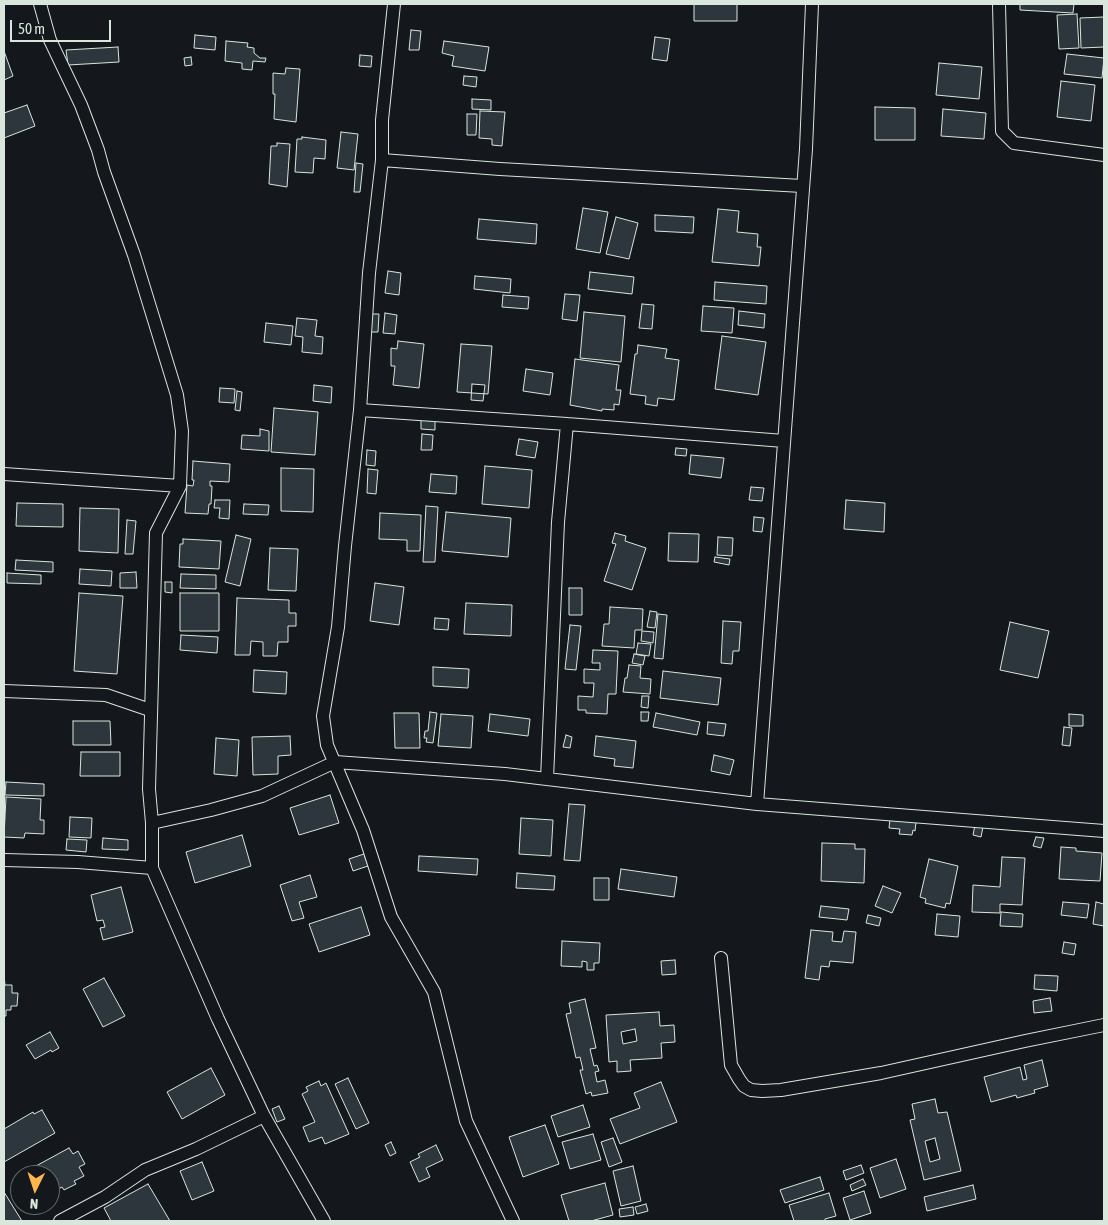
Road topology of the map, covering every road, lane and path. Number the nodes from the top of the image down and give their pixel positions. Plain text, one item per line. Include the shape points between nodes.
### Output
1 (40, 4) edge
2 (394, 4) edge
3 (812, 4) edge
4 (999, 4) edge
5 (1104, 155) edge
6 (382, 160) junction
7 (802, 186) junction
8 (360, 410) junction
9 (567, 424) junction
10 (784, 441) junction
11 (4, 474) edge
12 (180, 486) junction
13 (4, 691) edge
14 (150, 710) junction
15 (335, 762) junction
16 (547, 780) junction
17 (757, 804) junction
18 (152, 824) junction
19 (1104, 831) edge
20 (4, 860) edge
21 (152, 868) junction
22 (721, 958) dead end
23 (1104, 1026) edge
24 (264, 1116) junction
25 (60, 1221) edge
26 (324, 1221) edge
27 (513, 1221) edge

1 - 12 street via 50,40 98,150 177,395 182,431
2 - 6 street via 382,120
3 - 7 street
4 - 5 street via 1002,131 1014,143
6 - 7 street
6 - 8 street via 369,273
7 - 10 street
8 - 9 street
8 - 15 street via 338,628 323,716 327,745
9 - 10 street
9 - 16 street via 558,522
10 - 17 street
11 - 12 street
12 - 14 street via 156,533
13 - 14 street via 106,694
14 - 18 street
15 - 16 street
15 - 18 street via 262,796
15 - 27 street via 363,830 391,917 434,992 466,1121
16 - 17 street
17 - 19 street
18 - 21 street
20 - 21 street
21 - 24 street
22 - 23 street via 731,1065 744,1086 751,1090 780,1090 881,1073
24 - 25 street via 145,1170 105,1197
24 - 26 street

